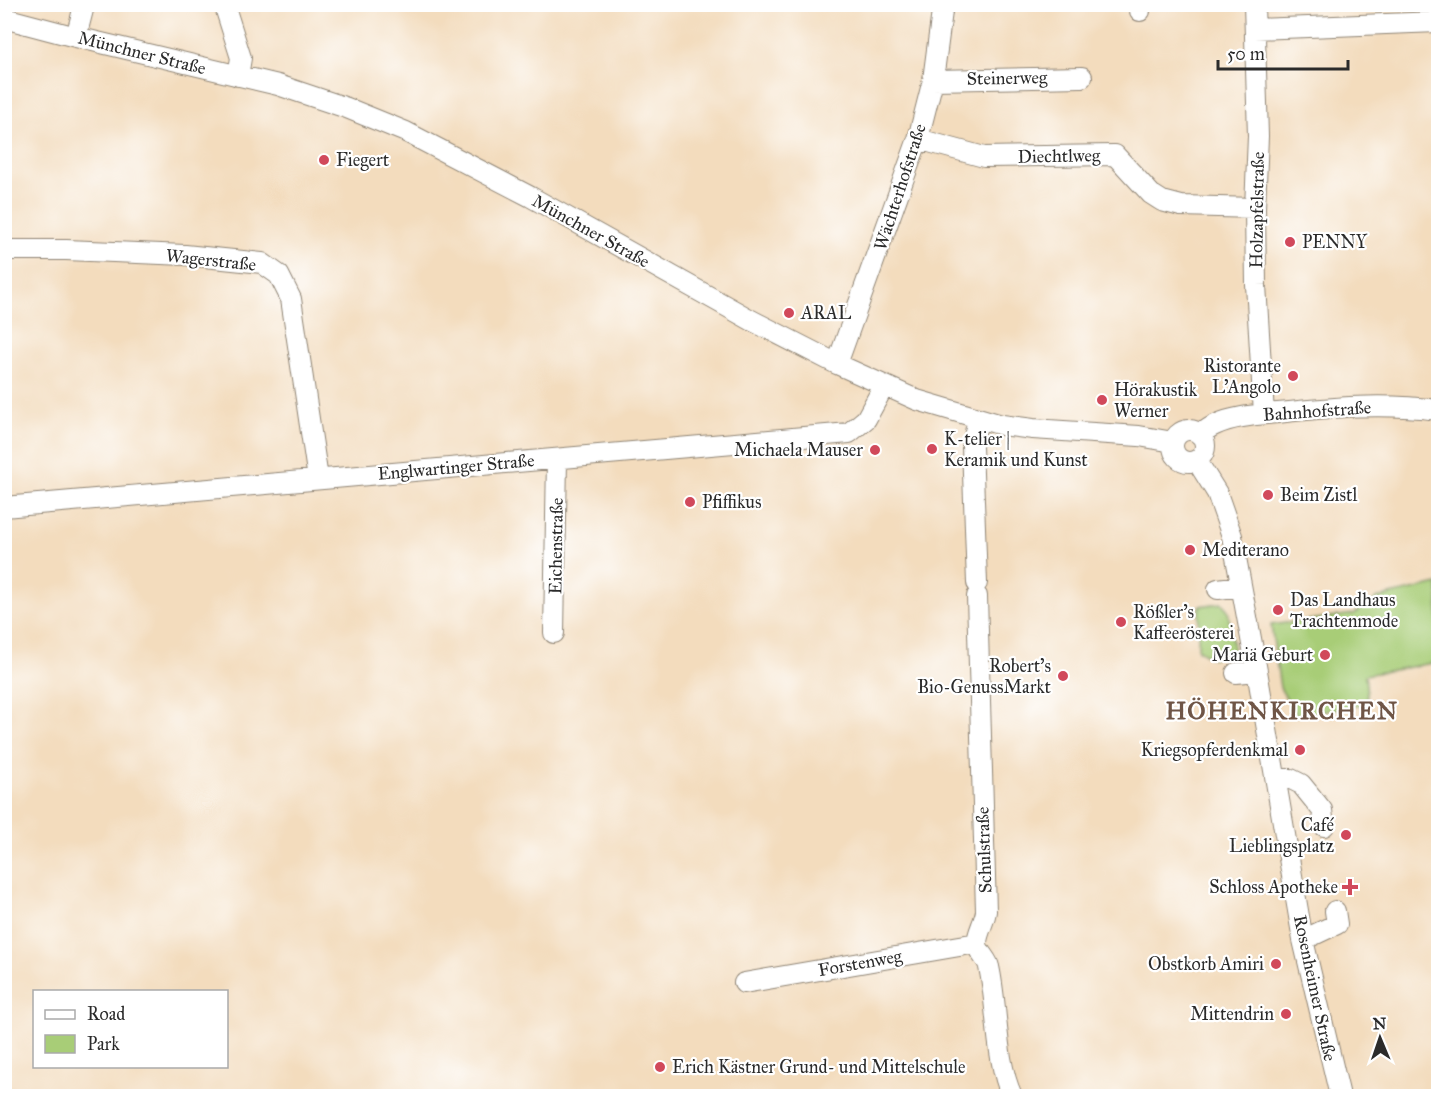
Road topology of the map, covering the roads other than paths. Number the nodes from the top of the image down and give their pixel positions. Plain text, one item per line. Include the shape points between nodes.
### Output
1 (224, 4) edge
2 (942, 4) edge
3 (1254, 4) edge
4 (84, 6) dead end
5 (4, 18) edge
6 (1438, 22) edge
7 (1255, 29) junction
8 (76, 37) junction
9 (238, 76) junction
10 (1082, 77) dead end
11 (933, 80) junction
12 (918, 139) junction
13 (1255, 208) junction
14 (4, 250) edge
15 (837, 364) junction
16 (884, 386) junction
17 (1438, 410) edge
18 (1264, 414) junction
19 (978, 419) junction
20 (1200, 435) junction
21 (1173, 442) junction
22 (557, 459) junction
23 (1197, 461) junction
24 (318, 479) junction
25 (4, 507) edge
26 (1241, 586) junction
27 (1218, 589) dead end
28 (554, 633) dead end
29 (1257, 671) junction
30 (1236, 672) dead end
31 (1276, 779) junction
32 (1324, 822) dead end
33 (1335, 911) dead end
34 (1303, 940) junction
35 (977, 943) junction
36 (744, 983) dead end
37 (1012, 1096) edge
38 (1340, 1096) edge

1 - 9 street via 242,58
2 - 11 street, Wächterhofstraße
3 - 7 street, Holzapfelstraße
4 - 8 street
5 - 8 street, Münchner Straße
6 - 7 street
7 - 13 street, Holzapfelstraße
8 - 9 street, Münchner Straße
9 - 15 street, Münchner Straße via 306,94 406,132
10 - 11 street, Steinerweg
11 - 12 street, Wächterhofstraße
12 - 13 street, Diechtlweg via 984,157 1115,155 1162,201 1181,206
12 - 15 street, Wächterhofstraße
13 - 18 street, Holzapfelstraße
14 - 24 street, Wagerstraße via 185,255 262,263 279,275 291,299
15 - 16 street, Münchner Straße
16 - 19 street, Münchner Straße
16 - 22 street, Englwartinger Straße via 866,419 849,433
17 - 18 street, Bahnhofstraße via 1346,407
18 - 20 street, Bahnhofstraße via 1215,424
19 - 21 street, Münchner Straße via 1033,429
19 - 35 street, Schulstraße via 972,446 986,911
20 - 21 street via 1186,430
20 - 23 street via 1205,446
21 - 23 street via 1173,452 1180,460
22 - 24 street, Englwartinger Straße
22 - 28 street, Eichenstraße
23 - 26 street, Rosenheimer Straße via 1222,505
24 - 25 street, Englwartinger Straße
26 - 27 street
26 - 29 street, Rosenheimer Straße
29 - 30 street
29 - 31 street, Rosenheimer Straße
31 - 32 street via 1301,784 1322,810
31 - 34 street, Rosenheimer Straße
33 - 34 street via 1337,924
34 - 38 street, Rosenheimer Straße
35 - 36 street, Forstenweg
35 - 37 street via 989,964 997,1030

